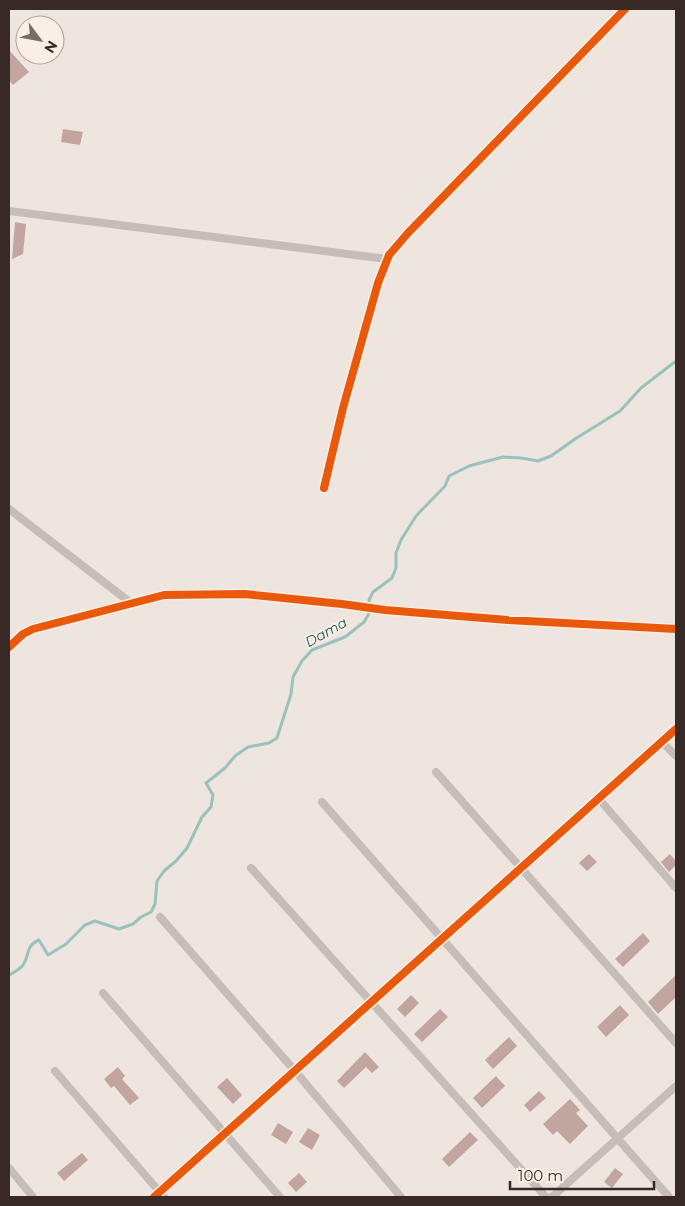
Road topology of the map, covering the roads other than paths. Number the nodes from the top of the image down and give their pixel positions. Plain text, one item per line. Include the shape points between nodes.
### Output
1 (625, 9) edge
2 (9, 211) edge
3 (387, 259) junction
4 (324, 488) dead end
5 (9, 509) edge
6 (131, 603) junction
7 (676, 628) edge
8 (9, 647) edge
9 (676, 729) edge
10 (662, 742) junction
11 (676, 756) edge
12 (436, 772) dead end
13 (599, 799) junction
14 (322, 802) dead end
15 (251, 868) dead end
16 (522, 868) junction
17 (676, 888) edge
18 (160, 917) dead end
19 (443, 938) junction
20 (103, 993) dead end
21 (371, 1003) junction
22 (676, 1043) edge
23 (55, 1071) dead end
24 (296, 1071) junction
25 (676, 1086) edge
26 (225, 1134) junction
27 (618, 1138) junction
28 (9, 1168) edge
29 (159, 1196) edge
30 (33, 1197) edge
31 (280, 1197) edge
32 (401, 1197) edge
33 (546, 1197) edge
34 (552, 1197) edge
35 (669, 1197) edge

1 - 3 street via 408,233
2 - 3 street
3 - 4 street via 346,398
5 - 6 street
6 - 7 street via 164,595 245,594 508,620
6 - 8 street via 34,628
9 - 10 street
10 - 11 street
10 - 13 street
12 - 16 street
13 - 16 street
13 - 17 street
14 - 19 street
15 - 21 street
16 - 19 street
16 - 22 street
18 - 24 street
19 - 21 street
19 - 27 street
20 - 26 street
21 - 24 street
21 - 33 street
23 - 29 street
24 - 26 street
24 - 32 street
25 - 27 street
26 - 29 street
26 - 31 street
27 - 34 street
27 - 35 street
28 - 30 street

